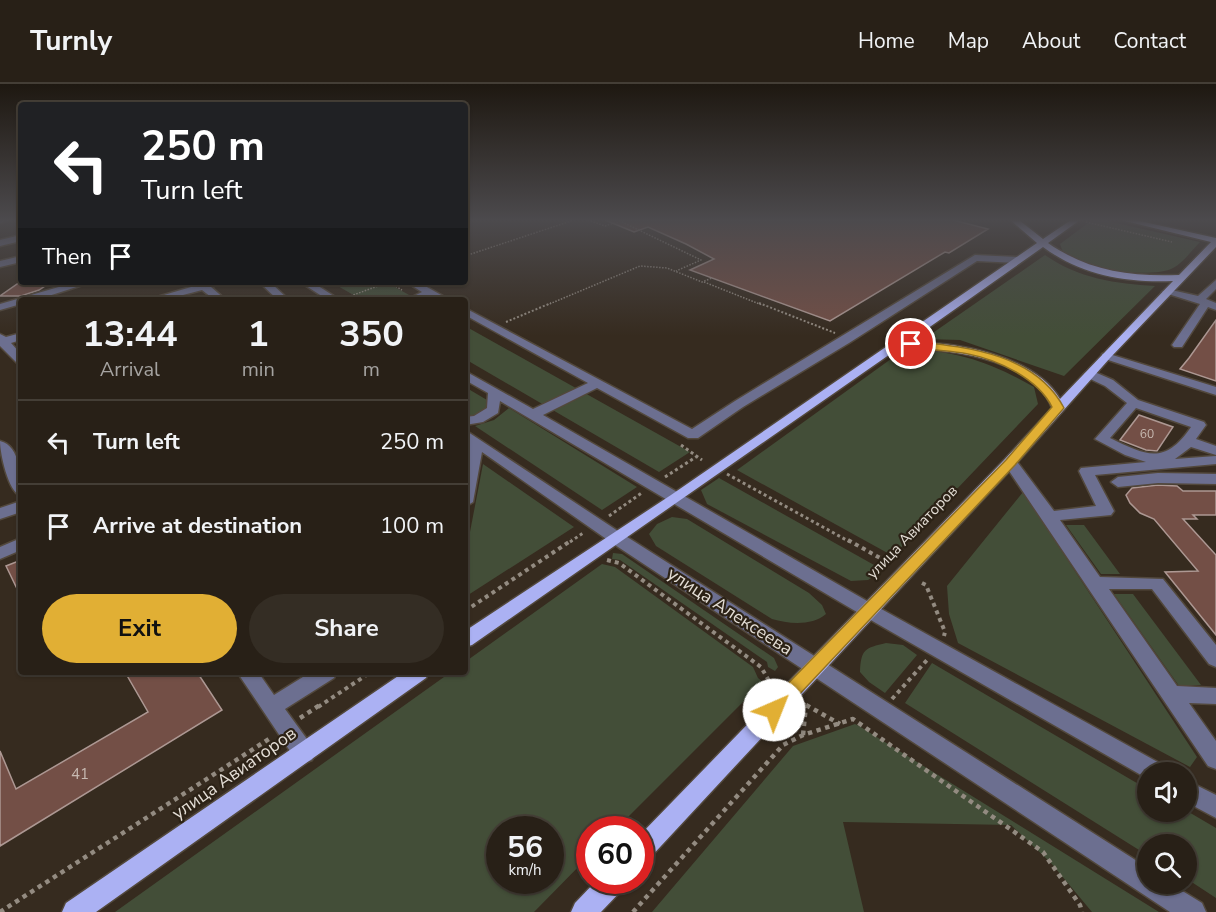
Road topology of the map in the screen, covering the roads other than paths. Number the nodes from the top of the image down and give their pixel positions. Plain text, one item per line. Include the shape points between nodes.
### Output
1 (974, 259) edge
2 (989, 259) edge
3 (1065, 259) edge
4 (1199, 259) edge
5 (18, 260) edge
6 (1018, 260) joint
7 (0, 264) edge
8 (1180, 278) junction
9 (1216, 283) edge
10 (200, 285) edge
11 (204, 285) edge
12 (267, 285) edge
13 (311, 285) edge
14 (416, 285) edge
15 (84, 286) edge
16 (1167, 292) junction
17 (429, 293) junction
18 (39, 297) edge
19 (162, 297) edge
20 (214, 297) edge
21 (281, 297) edge
22 (330, 297) edge
23 (419, 297) edge
24 (438, 297) edge
25 (18, 302) edge
26 (1207, 304) edge
27 (0, 307) edge
28 (468, 313) edge
29 (18, 337) edge
30 (1, 340) edge
31 (1178, 345) dead end
32 (891, 347) junction
33 (1106, 356) junction
34 (18, 358) edge
35 (1090, 374) junction
36 (468, 377) edge
37 (598, 382) junction
38 (1216, 391) edge
39 (494, 392) junction
40 (1134, 402) junction
41 (1058, 408) junction
42 (532, 415) junction
43 (468, 421) edge
44 (471, 439) edge
45 (1188, 441) junction
46 (0, 444) edge
47 (1216, 450) edge
48 (1216, 460) edge
49 (1010, 462) junction
50 (1145, 467) junction
51 (468, 470) edge
52 (1158, 478) junction
53 (1216, 479) edge
54 (1118, 482) dead end
55 (18, 483) edge
56 (676, 498) junction
57 (18, 507) edge
58 (0, 514) edge
59 (1050, 517) junction
60 (618, 538) junction
61 (18, 545) edge
62 (0, 553) edge
63 (1096, 583) junction
64 (868, 610) junction
65 (468, 638) edge
66 (1216, 660) edge
67 (816, 667) junction
68 (253, 675) edge
69 (322, 675) edge
70 (415, 675) edge
71 (1172, 694) junction
72 (1216, 696) edge
73 (272, 707) junction
74 (304, 753) junction
75 (1216, 759) edge
76 (1137, 762) edge
77 (1197, 796) edge
78 (1216, 807) edge
79 (654, 837) edge
80 (1137, 876) edge
81 (601, 894) edge
82 (1165, 894) edge
83 (75, 912) edge
84 (584, 912) edge
85 (1193, 912) edge

1 - 37 street via 693,435
2 - 6 street
3 - 8 main road via 1127,278
4 - 8 main road, улица Авиаторов
5 - 7 street
6 - 32 main road
8 - 16 main road, улица Авиаторов
9 - 26 street
10 - 19 street
11 - 20 street
12 - 21 street
13 - 22 street
14 - 17 street
15 - 18 street
16 - 26 street
16 - 33 main road, улица Авиаторов
17 - 23 street
17 - 24 street
25 - 27 street
26 - 31 street
28 - 37 street
29 - 30 street
30 - 34 street
32 - 41 main road via 940,346 1002,362 1050,392
32 - 56 main road
33 - 35 main road, улица Авиаторов
33 - 38 street
35 - 40 street
35 - 41 main road, улица Авиаторов
36 - 39 street
37 - 42 street
39 - 42 street
39 - 43 street via 493,410
40 - 45 street via 1199,425
40 - 45 street via 1102,439 1104,446 1133,460 1149,462 1177,453
41 - 49 main road, улица Авиаторов
42 - 56 street
44 - 51 street
44 - 60 street, улица Алексеева
45 - 47 street
46 - 55 street
48 - 50 street
49 - 59 street
49 - 64 main road, улица Авиаторов
50 - 52 street
50 - 59 street via 1086,471 1106,511
52 - 53 street
52 - 54 street
56 - 60 main road
56 - 64 street
57 - 58 street
59 - 63 street
60 - 65 main road
60 - 67 street, улица Алексеева
61 - 62 street
63 - 66 street via 1157,583
63 - 71 street
64 - 67 main road, улица Авиаторов
64 - 76 street
67 - 79 main road, улица Авиаторов
67 - 80 street, улица Алексеева
68 - 73 street
69 - 73 street
70 - 74 main road, улица Авиаторов
71 - 72 street
71 - 75 street
73 - 74 street
74 - 83 main road, улица Авиаторов
77 - 78 street
81 - 84 main road
82 - 85 street, улица Алексеева

